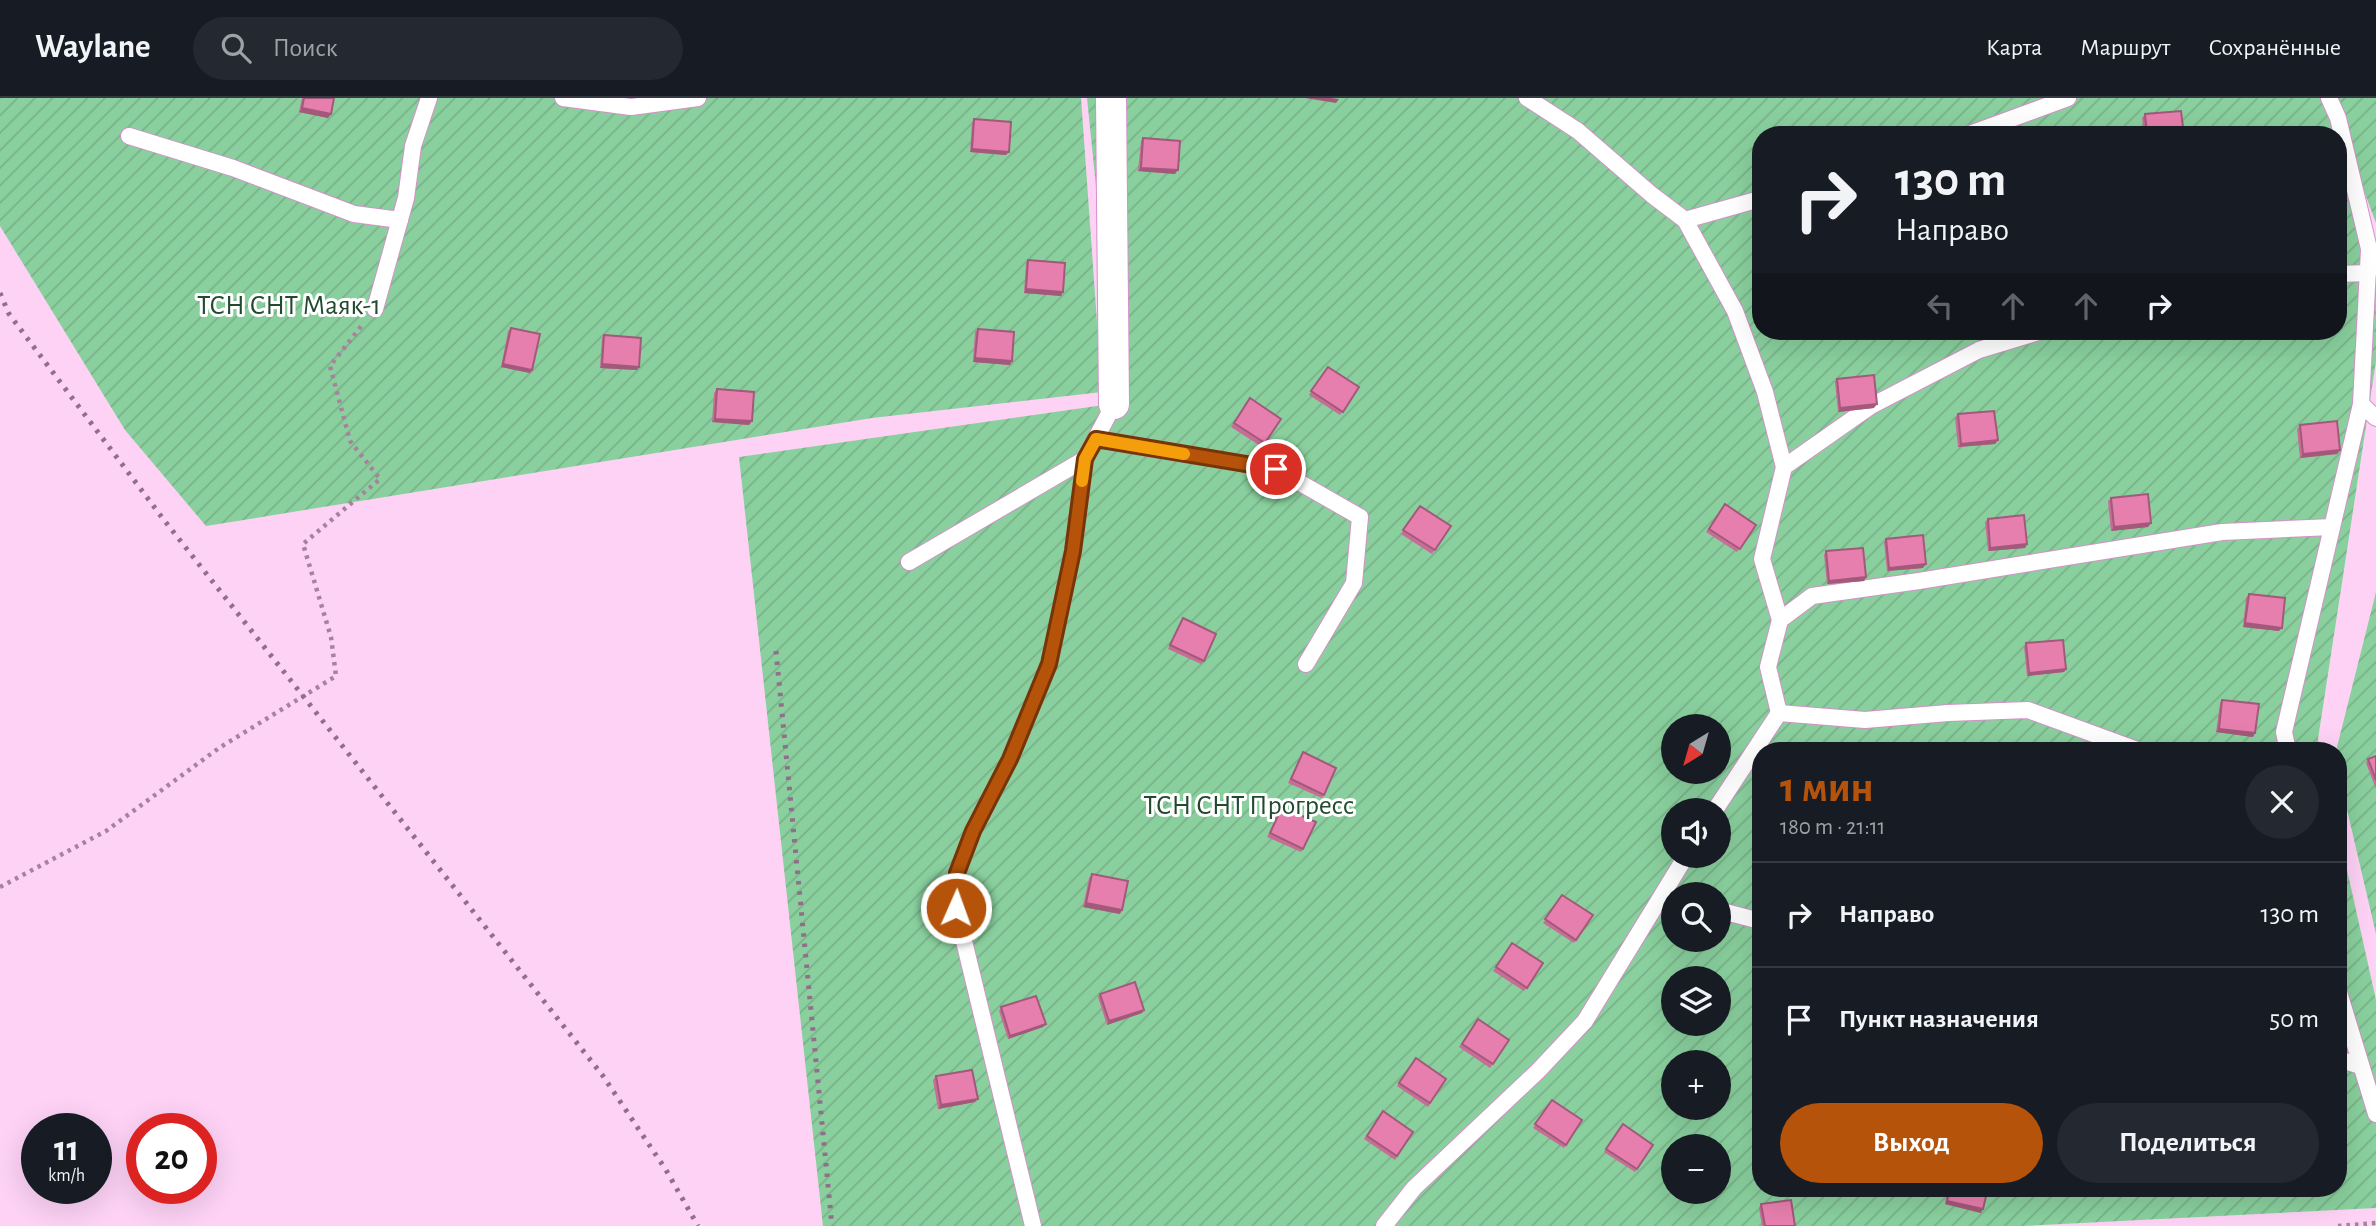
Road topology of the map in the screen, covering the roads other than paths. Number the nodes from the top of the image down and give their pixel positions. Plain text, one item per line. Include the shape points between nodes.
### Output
1 (429, 98) edge
2 (563, 98) edge
3 (698, 98) edge
4 (1111, 98) edge
5 (1527, 98) edge
6 (2068, 98) edge
7 (2329, 98) edge
8 (1992, 126) edge
9 (2341, 126) edge
10 (129, 136) dead end
11 (2347, 152) edge
12 (1752, 201) edge
13 (400, 220) junction
14 (1685, 220) junction
15 (2368, 273) junction
16 (2347, 274) edge
17 (375, 309) road end
18 (2012, 340) edge
19 (1114, 404) joint
20 (2361, 404) junction
21 (2376, 418) edge
22 (1096, 439) junction
23 (1085, 459) junction
24 (1784, 467) junction
25 (2332, 527) junction
26 (909, 562) dead end
27 (1780, 620) junction
28 (1306, 664) dead end
29 (1779, 713) junction
30 (1760, 742) edge
31 (2115, 742) edge
32 (2286, 742) edge
33 (1752, 754) edge
34 (1723, 798) edge
35 (1661, 906) edge
36 (1731, 913) edge
37 (1752, 919) edge
38 (2347, 1019) edge
39 (2347, 1062) edge
40 (2361, 1066) junction
41 (2374, 1104) edge
42 (1033, 1226) edge
43 (1384, 1226) edge

1 - 13 lane
2 - 3 lane via 631,107
4 - 19 street
5 - 14 lane via 1578,131
6 - 8 lane
7 - 9 lane
10 - 13 lane via 354,214
11 - 15 lane via 2370,249
12 - 14 lane
13 - 17 lane
14 - 24 lane via 1735,311 1765,392
15 - 16 lane
15 - 20 lane
18 - 24 lane via 1979,350 1883,400
19 - 22 lane
20 - 21 lane
20 - 25 lane
22 - 23 lane
22 - 28 lane via 1276,469 1360,517 1354,583
23 - 26 lane
23 - 42 lane via 1073,551 1049,664 957,873 956,908
24 - 27 lane via 1762,559
25 - 27 lane via 2222,531 1812,596
25 - 32 lane via 2284,732
27 - 29 lane via 1768,667
29 - 30 lane
29 - 31 lane via 1865,720 2028,710
33 - 34 lane
35 - 43 lane via 1585,1021 1414,1188
36 - 37 lane
38 - 40 lane
39 - 40 lane
40 - 41 lane

